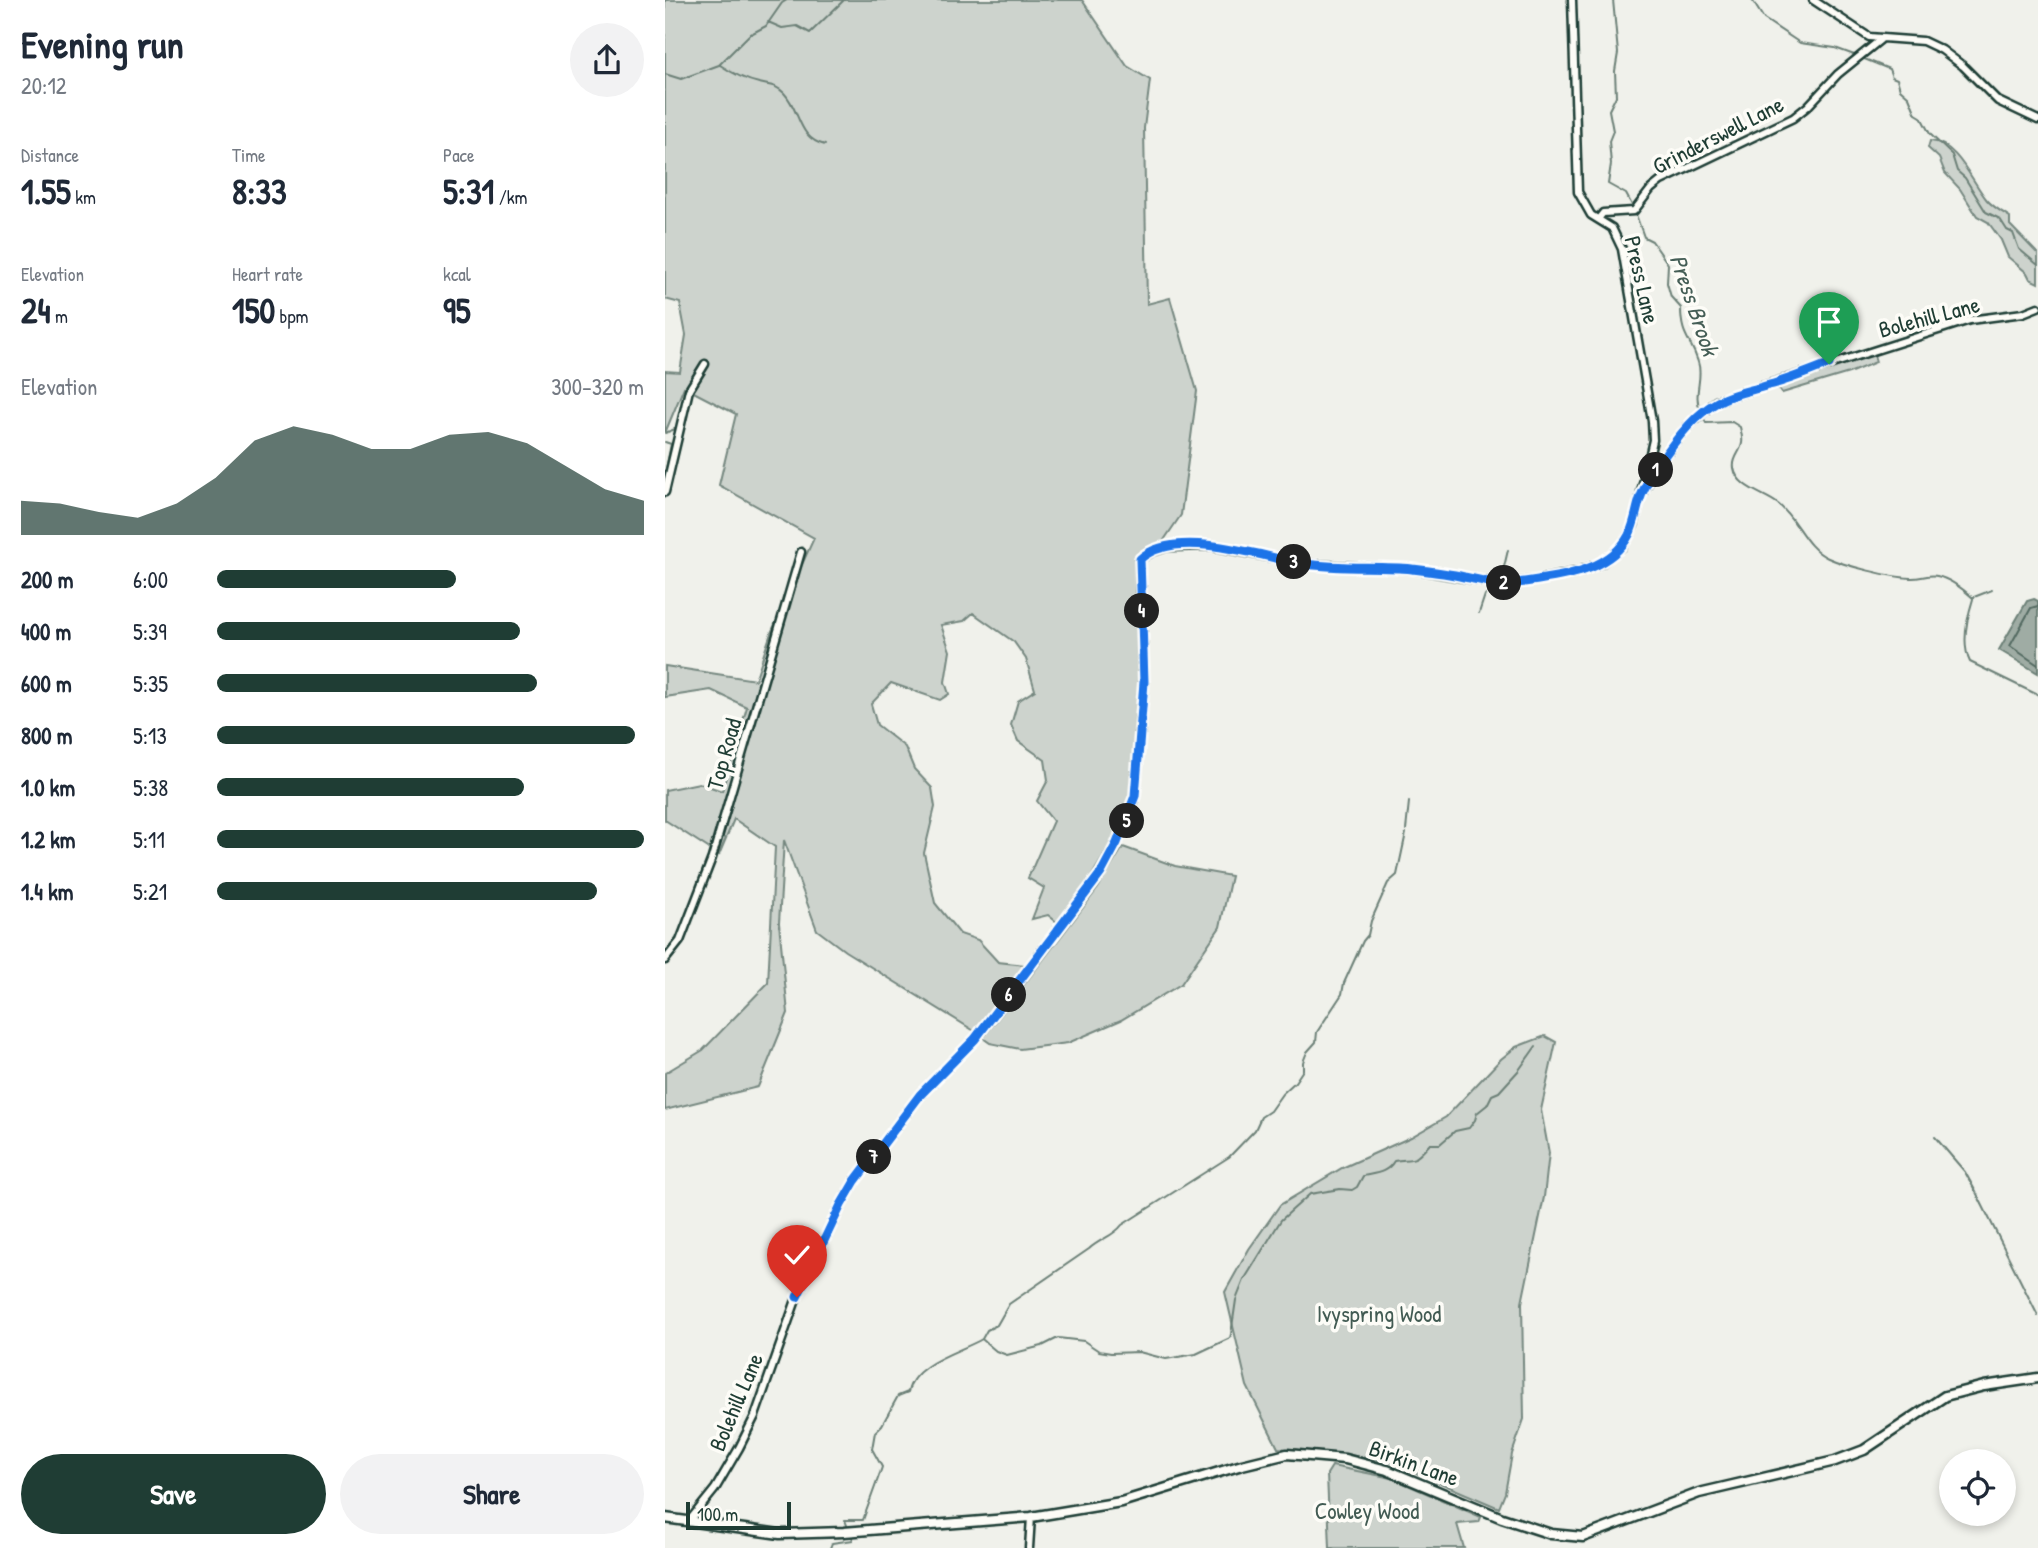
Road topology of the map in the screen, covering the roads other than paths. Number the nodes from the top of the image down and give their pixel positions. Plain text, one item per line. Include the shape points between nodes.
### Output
1 (1572, 0) edge
2 (1813, 0) edge
3 (1880, 40) junction
4 (2038, 120) edge
5 (1599, 218) junction
6 (2038, 307) edge
7 (705, 364) dead end
8 (665, 492) edge
9 (1640, 497) junction
10 (801, 552) dead end
11 (665, 960) edge
12 (2038, 1378) edge
13 (1031, 1517) junction
14 (665, 1518) edge
15 (690, 1520) junction
16 (1029, 1548) edge

1 - 5 street, Press Lane via 1578,192 1591,215
2 - 3 street
3 - 4 street via 1923,41 1943,50 1997,101
3 - 5 street, Grinderswell Lane via 1793,118 1661,181 1634,211 1603,213
5 - 9 street, Press Lane via 1612,228 1622,249 1652,421 1653,440
6 - 9 street, Bolehill Lane via 1932,331 1716,401 1664,457
7 - 8 street via 689,390
9 - 15 street, Bolehill Lane via 1622,547 1602,563 1538,580 1500,584 1412,569 1306,564 1211,546 1167,547 1140,559 1142,734 1135,796 1117,843 1101,873 975,1039 920,1095 855,1181 797,1297 755,1416 715,1489
10 - 11 street, Top Road via 712,858 680,941
12 - 13 street, Birkin Lane via 1958,1391 1864,1450 1699,1493 1583,1537 1551,1534 1514,1522 1388,1470 1345,1459 1287,1454 1121,1502
13 - 15 street, Birkin Lane via 844,1532 770,1533
13 - 16 street
14 - 15 street, Birkin Lane

